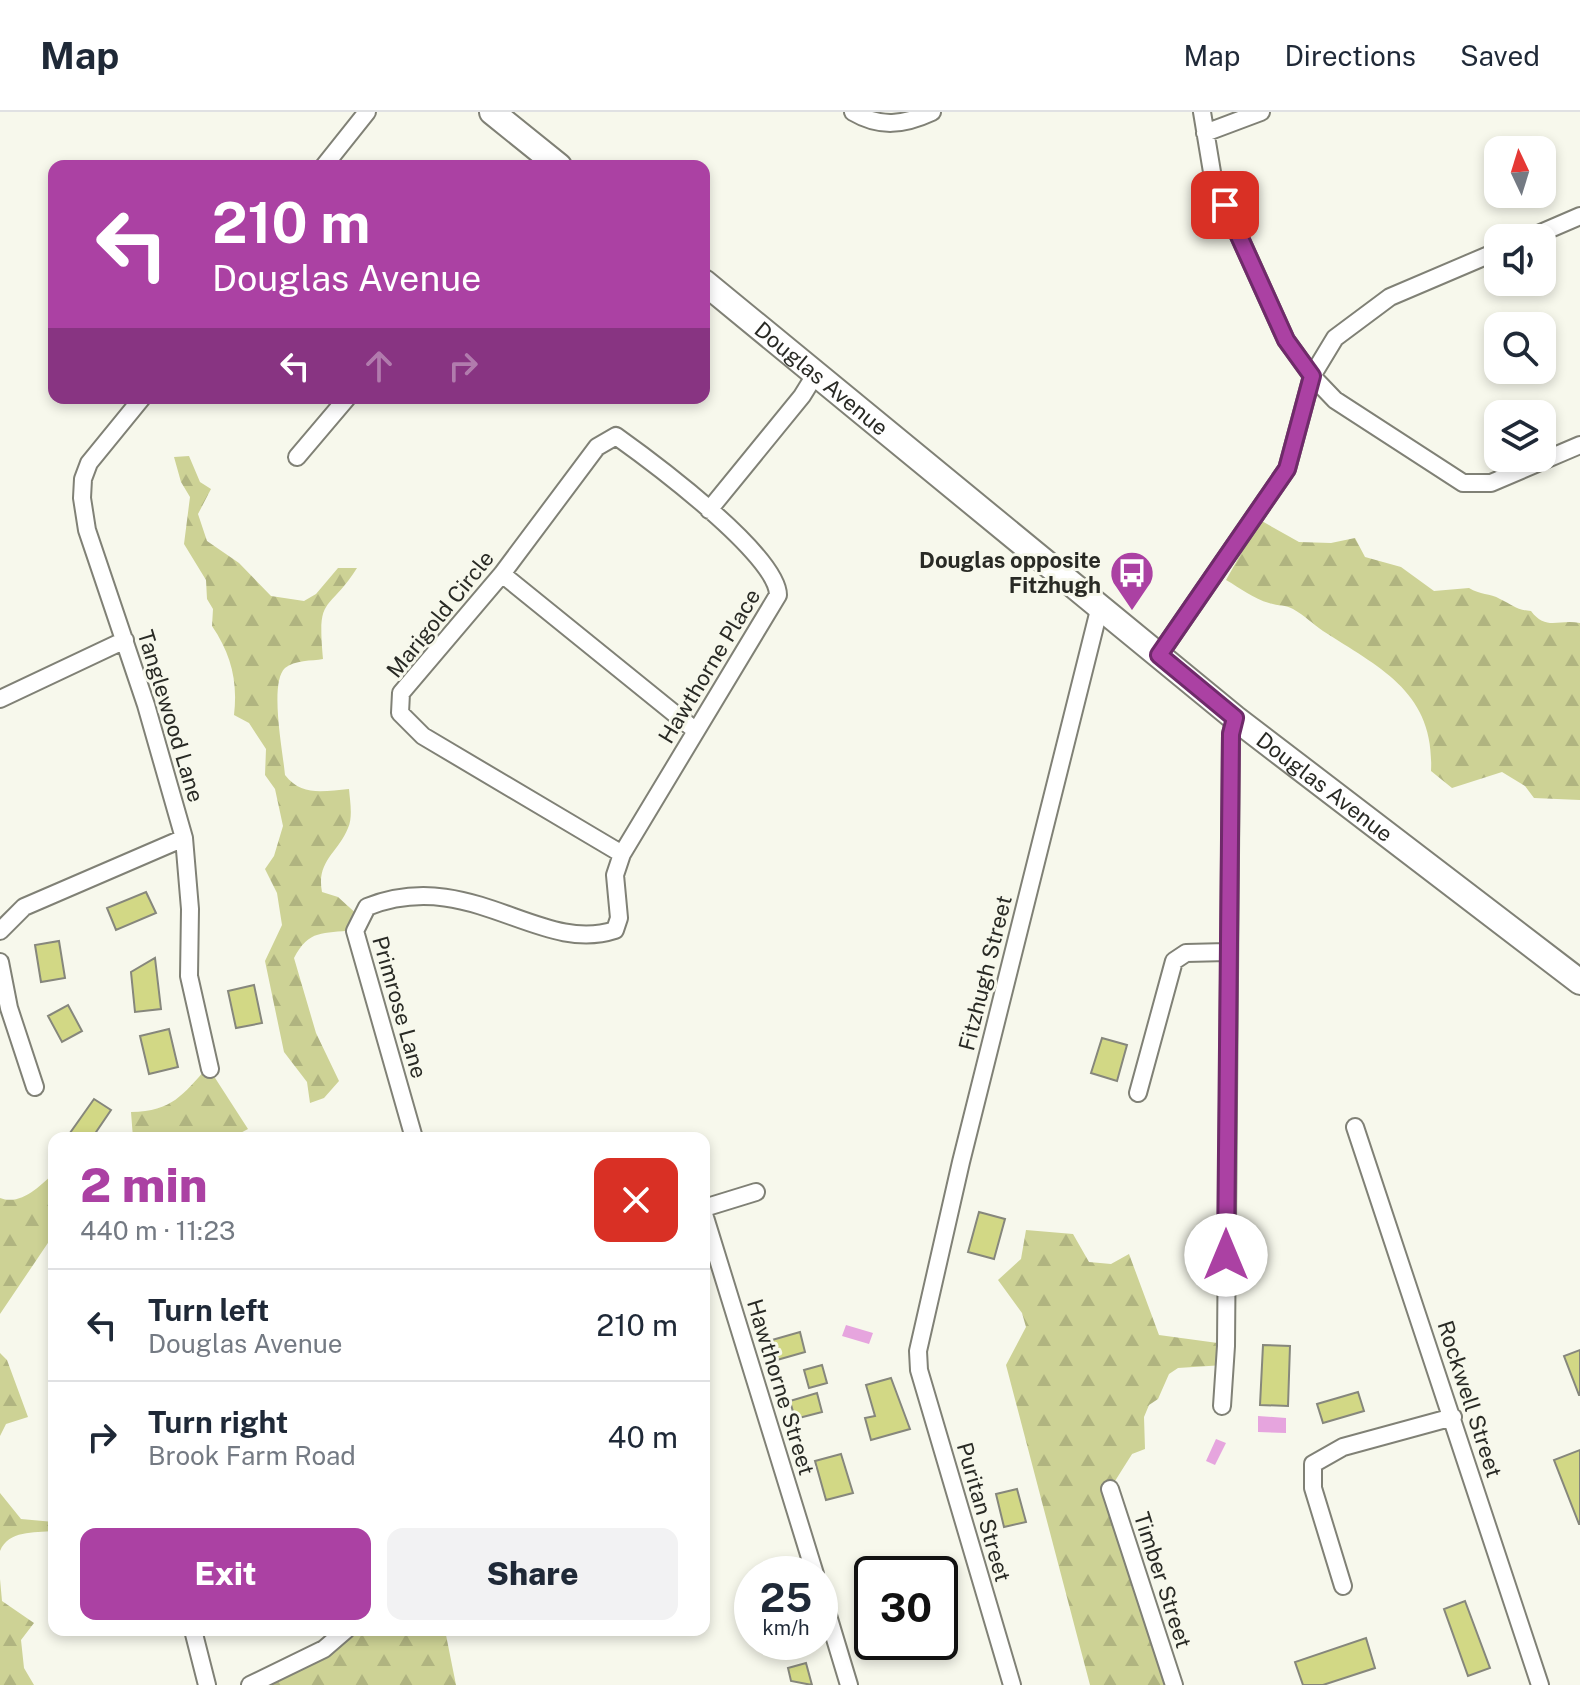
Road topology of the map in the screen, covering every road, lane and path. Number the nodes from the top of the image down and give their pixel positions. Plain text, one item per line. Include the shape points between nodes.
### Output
1 (367, 112) edge
2 (492, 112) edge
3 (853, 112) edge
4 (932, 112) edge
5 (1202, 112) edge
6 (1261, 112) edge
7 (1205, 133) junction
8 (329, 160) edge
9 (552, 160) edge
10 (1580, 216) edge
11 (1556, 226) edge
12 (1484, 257) edge
13 (710, 287) edge
14 (815, 375) junction
15 (1312, 376) junction
16 (137, 404) edge
17 (342, 404) edge
18 (1580, 445) edge
19 (297, 457) dead end
20 (709, 510) junction
21 (502, 574) junction
22 (1100, 606) junction
23 (125, 640) junction
24 (1159, 655) junction
25 (0, 699) edge
26 (1235, 718) junction
27 (696, 731) junction
28 (184, 838) junction
29 (622, 854) junction
30 (615, 930) joint
31 (0, 931) edge
32 (1227, 952) junction
33 (0, 962) edge
34 (1580, 982) edge
35 (210, 1069) dead end
36 (35, 1087) dead end
37 (1138, 1093) dead end
38 (1355, 1127) dead end
39 (412, 1132) edge
40 (756, 1192) dead end
41 (710, 1209) edge
42 (710, 1231) edge
43 (918, 1351) joint
44 (1222, 1406) dead end
45 (1453, 1417) junction
46 (1110, 1489) dead end
47 (809, 1556) edge
48 (1343, 1586) dead end
49 (195, 1636) edge
50 (339, 1636) edge
51 (838, 1649) edge
52 (207, 1685) edge
53 (250, 1685) edge
54 (849, 1685) edge
55 (1012, 1685) edge
56 (1174, 1685) edge
57 (1540, 1685) edge

1 - 8 street
2 - 9 main road
3 - 4 street via 886,124
5 - 7 street
6 - 7 street
7 - 15 street via 1213,178 1286,340
10 - 11 street
12 - 15 street via 1390,297 1335,338
13 - 14 main road, Douglas Avenue
14 - 20 street
14 - 22 main road, Douglas Avenue
15 - 18 street via 1335,400 1463,483 1491,483
15 - 24 street via 1287,469
16 - 23 street, Tanglewood Lane via 89,463 83,479 87,530
17 - 19 street
20 - 21 street, Marigold Circle via 616,436 597,447
20 - 27 street, Hawthorne Place via 764,561 778,582 778,595
21 - 27 street
21 - 29 street, Marigold Circle via 401,693 400,713 423,736
22 - 24 main road, Douglas Avenue
22 - 43 street, Fitzhugh Street
23 - 25 street
23 - 28 street, Tanglewood Lane
24 - 26 main road, Douglas Avenue
26 - 32 street
26 - 34 main road, Douglas Avenue
27 - 29 street, Hawthorne Place
28 - 31 street via 24,907
28 - 35 street, Tanglewood Lane via 189,976
29 - 30 street, Hawthorne Place via 615,875
30 - 39 street, Primrose Lane via 593,937 436,894 367,907 355,931
32 - 37 street via 1186,953 1174,961
32 - 44 street
33 - 36 street
38 - 45 street, Rockwell Street
40 - 41 street
42 - 47 street, Hawthorne Street
43 - 55 street, Puritan Street via 919,1370
45 - 48 street via 1343,1447 1319,1458 1311,1469
45 - 57 street, Rockwell Street
46 - 56 street, Timber Street
49 - 52 street
50 - 53 street via 324,1649
51 - 54 street

